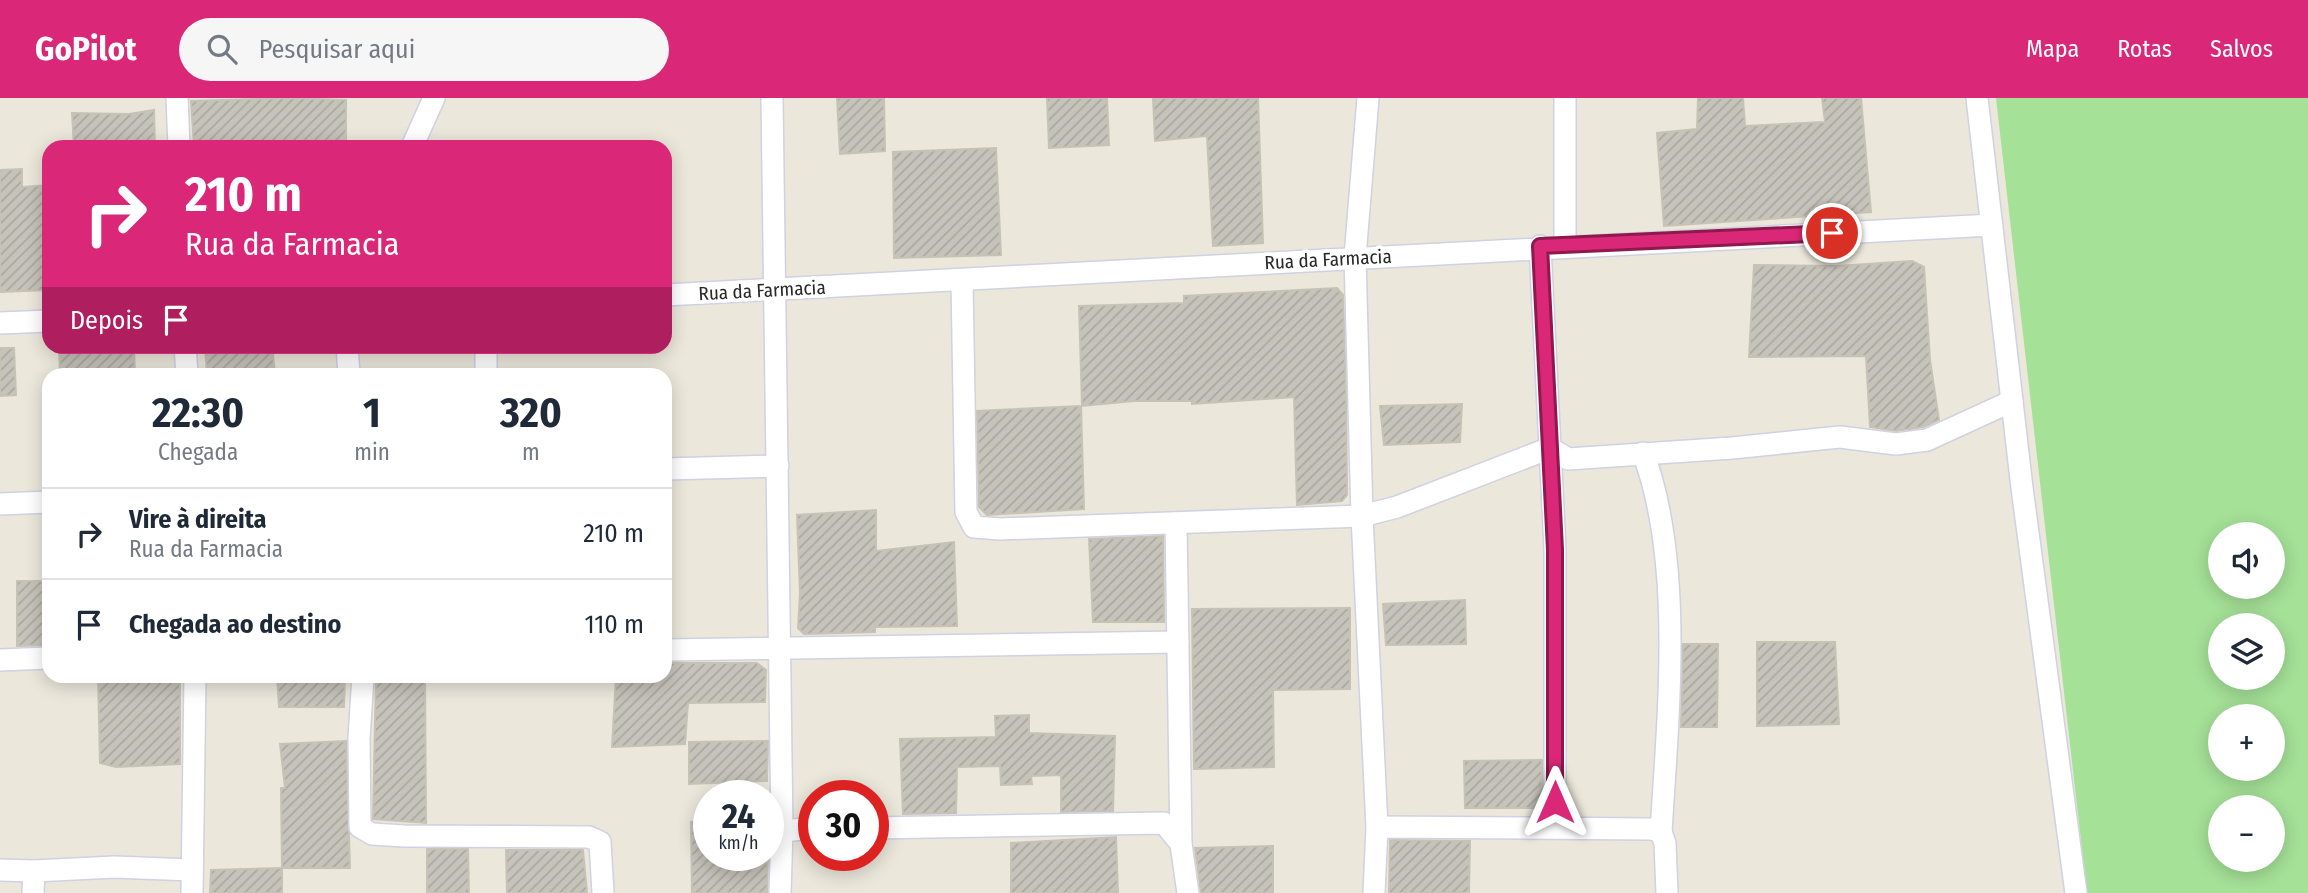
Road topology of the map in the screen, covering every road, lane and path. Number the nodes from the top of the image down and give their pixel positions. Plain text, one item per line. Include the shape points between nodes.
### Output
1 (177, 98) edge
2 (434, 98) edge
3 (772, 98) edge
4 (1368, 98) edge
5 (1564, 98) edge
6 (1978, 98) edge
7 (179, 140) edge
8 (415, 140) edge
9 (1992, 225) junction
10 (1540, 246) junction
11 (1565, 246) junction
12 (1354, 257) junction
13 (962, 282) junction
14 (777, 289) junction
15 (672, 295) edge
16 (42, 321) edge
17 (0, 323) edge
18 (2012, 401) junction
19 (1550, 448) junction
20 (1643, 453) junction
21 (779, 467) junction
22 (672, 469) edge
23 (42, 502) edge
24 (0, 504) edge
25 (1362, 516) junction
26 (1176, 523) junction
27 (1178, 642) junction
28 (780, 649) junction
29 (672, 650) edge
30 (42, 658) edge
31 (0, 660) edge
32 (195, 683) edge
33 (363, 683) edge
34 (781, 780) edge
35 (1377, 827) junction
36 (889, 828) edge
37 (1555, 828) junction
38 (1661, 832) junction
39 (1181, 844) junction
40 (0, 870) edge
41 (192, 870) junction
42 (34, 871) junction
43 (781, 871) edge
44 (33, 893) edge
45 (192, 893) edge
46 (603, 893) edge
47 (780, 893) edge
48 (1188, 893) edge
49 (1374, 893) edge
50 (1667, 893) edge
51 (2076, 893) edge

1 - 7 street
2 - 8 street
3 - 14 street
4 - 12 street
5 - 11 street
6 - 9 street
9 - 11 street, Rua da Farmacia
9 - 18 street
10 - 11 street, Rua da Farmacia
10 - 12 street, Rua da Farmacia
10 - 19 street
12 - 13 street, Rua da Farmacia
12 - 25 street
13 - 14 street, Rua da Farmacia
13 - 26 street via 966,512 974,527
14 - 15 street, Rua da Farmacia
14 - 21 street
16 - 17 street
18 - 20 street via 1927,440 1896,444 1840,437
18 - 51 street
19 - 20 street via 1568,459
19 - 25 street
19 - 37 street via 1555,550
20 - 38 street via 1653,479 1670,621
21 - 22 street
21 - 28 street
23 - 24 street
25 - 26 street
25 - 35 street
26 - 27 street
27 - 28 street
27 - 39 street
28 - 29 street
28 - 34 street
30 - 31 street
32 - 41 street
33 - 46 street via 360,827 372,834 404,836 589,837 600,842
35 - 37 street
35 - 49 street
36 - 39 street via 1164,823
37 - 38 street
38 - 50 street
39 - 48 street
40 - 42 street
41 - 42 street via 114,866
41 - 45 street
42 - 44 street
43 - 47 street

